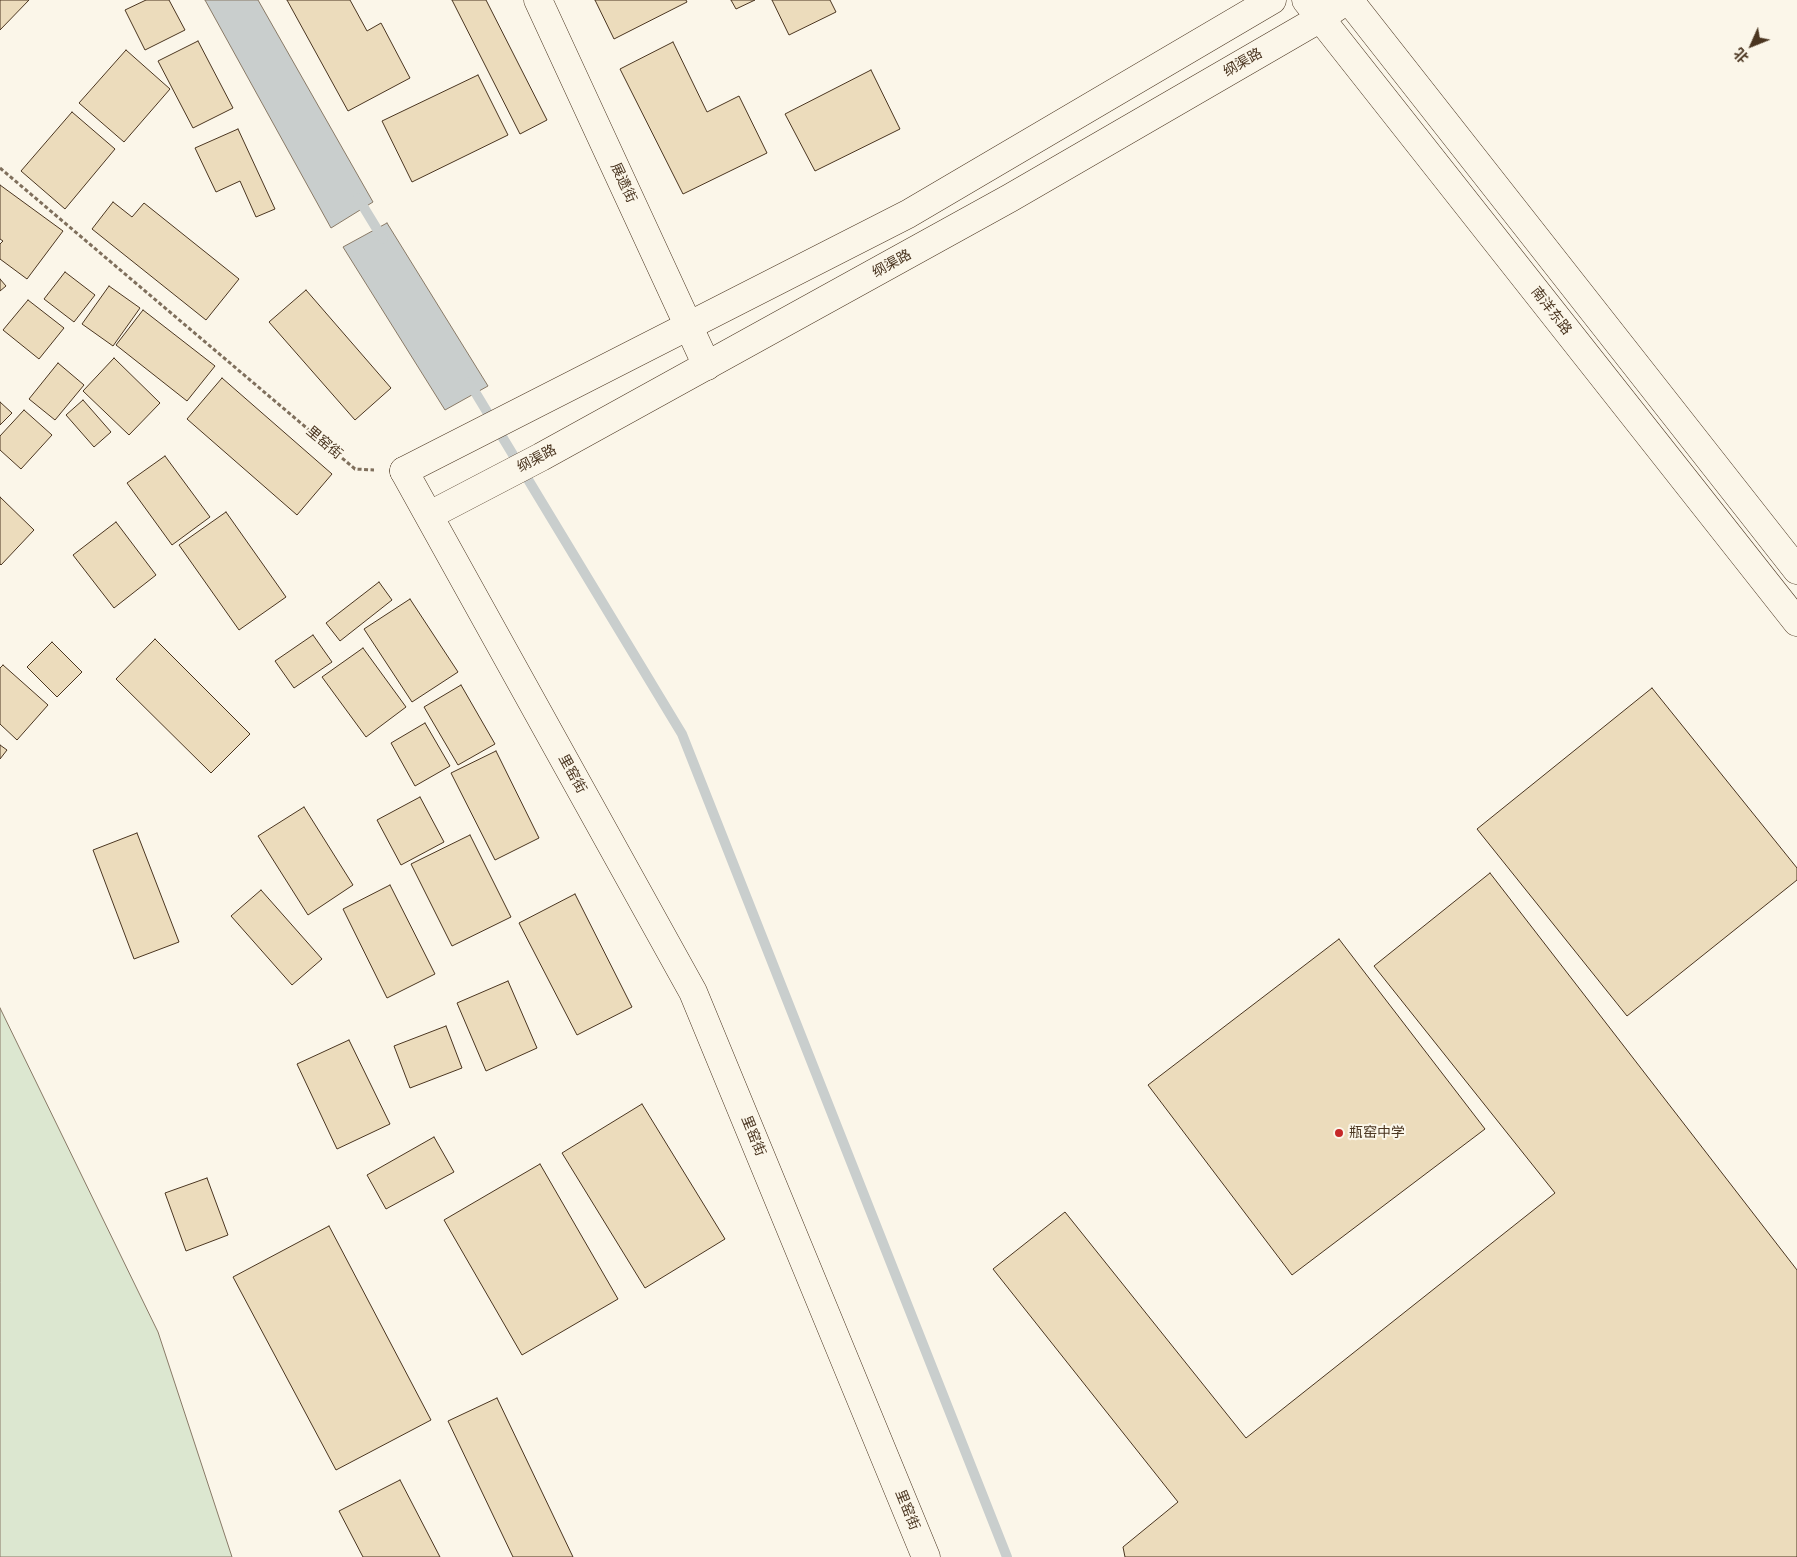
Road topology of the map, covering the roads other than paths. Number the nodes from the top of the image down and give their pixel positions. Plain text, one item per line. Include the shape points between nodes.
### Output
1 (538, 0) edge
2 (1272, 0) edge
3 (1348, 0) edge
4 (1313, 10) edge
5 (688, 325) junction
6 (707, 366) junction
7 (430, 515) junction
8 (1797, 570) edge
9 (1797, 622) edge
10 (926, 1557) edge

1 - 5 street, 展遗街
2 - 5 street via 908,214
3 - 4 street, 纲渠路
3 - 8 street
4 - 6 street, 纲渠路 via 1010,198
4 - 9 street, 南洋东路
5 - 6 street, 展遗街
5 - 7 street, 里窑街 via 404,471
6 - 7 street, 纲渠路
7 - 10 street, 里窑街 via 693,992

